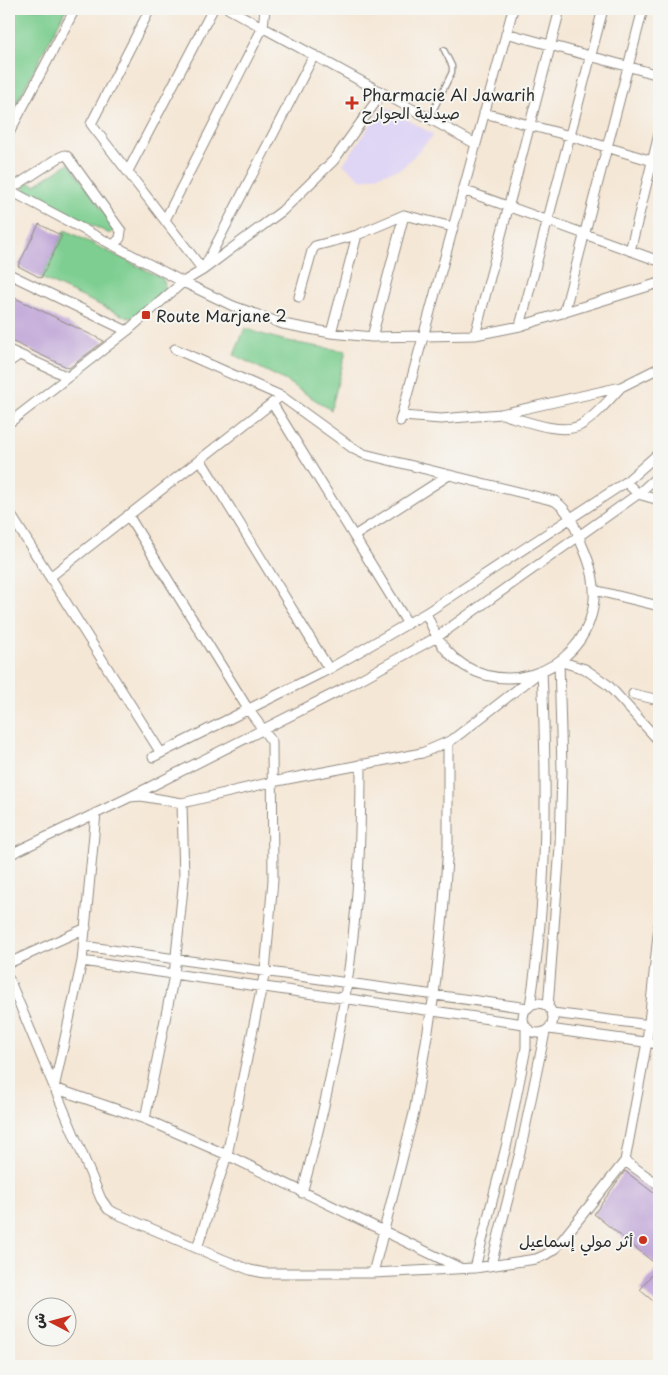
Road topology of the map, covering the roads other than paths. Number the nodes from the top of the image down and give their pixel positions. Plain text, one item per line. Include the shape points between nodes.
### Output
1 (75, 9) edge
2 (150, 9) edge
3 (213, 9) edge
4 (230, 9) edge
5 (265, 9) edge
6 (513, 9) edge
7 (560, 9) edge
8 (603, 9) edge
9 (644, 9) edge
10 (263, 27) junction
11 (506, 33) junction
12 (551, 45) junction
13 (444, 50) dead end
14 (314, 55) junction
15 (591, 56) junction
16 (628, 66) junction
17 (659, 75) edge
18 (382, 93) junction
19 (484, 113) junction
20 (429, 119) junction
21 (530, 125) junction
22 (9, 133) edge
23 (659, 134) edge
24 (570, 136) junction
25 (476, 144) junction
26 (607, 147) junction
27 (656, 162) edge
28 (128, 171) junction
29 (9, 190) edge
30 (463, 190) junction
31 (508, 208) junction
32 (404, 215) junction
33 (165, 220) junction
34 (547, 221) junction
35 (453, 227) junction
36 (358, 235) junction
37 (584, 235) junction
38 (114, 245) junction
39 (630, 251) junction
40 (659, 261) edge
41 (203, 270) junction
42 (9, 274) edge
43 (183, 282) junction
44 (659, 283) edge
45 (299, 296) dead end
46 (564, 313) junction
47 (520, 326) junction
48 (127, 330) junction
49 (331, 333) junction
50 (475, 335) junction
51 (372, 337) junction
52 (423, 337) junction
53 (174, 349) dead end
54 (9, 350) edge
55 (19, 355) junction
56 (9, 362) edge
57 (659, 368) edge
58 (68, 377) junction
59 (621, 387) junction
60 (281, 396) junction
61 (272, 403) junction
62 (501, 414) junction
63 (9, 423) edge
64 (659, 453) edge
65 (200, 459) junction
66 (449, 475) junction
67 (659, 476) edge
68 (626, 482) junction
69 (638, 494) junction
70 (659, 500) edge
71 (9, 512) edge
72 (128, 515) junction
73 (570, 517) junction
74 (354, 536) junction
75 (579, 537) junction
76 (50, 577) junction
77 (594, 590) junction
78 (659, 606) edge
79 (426, 613) junction
80 (408, 624) junction
81 (436, 637) junction
82 (559, 661) junction
83 (328, 668) junction
84 (541, 672) junction
85 (633, 694) dead end
86 (659, 700) edge
87 (248, 709) junction
88 (264, 730) junction
89 (659, 741) edge
90 (448, 742) junction
91 (361, 764) junction
92 (272, 782) junction
93 (130, 797) junction
94 (182, 803) junction
95 (96, 813) junction
96 (9, 855) edge
97 (659, 925) edge
98 (86, 928) junction
99 (84, 946) junction
100 (176, 958) junction
101 (82, 961) junction
102 (9, 963) edge
103 (265, 971) junction
104 (174, 975) junction
105 (9, 979) edge
106 (347, 983) junction
107 (262, 988) junction
108 (434, 996) junction
109 (345, 999) junction
110 (529, 1007) junction
111 (550, 1010) junction
112 (431, 1012) junction
113 (649, 1024) junction
114 (525, 1026) junction
115 (659, 1026) edge
116 (547, 1030) junction
117 (647, 1042) junction
118 (659, 1044) edge
119 (54, 1088) junction
120 (145, 1119) junction
121 (227, 1155) junction
122 (625, 1161) junction
123 (659, 1185) edge
124 (302, 1193) junction
125 (383, 1231) junction
126 (197, 1248) junction
127 (491, 1265) junction
128 (475, 1268) junction
129 (461, 1269) junction
130 (373, 1273) junction

1 - 22 street
2 - 28 street via 91,124
3 - 28 street
4 - 10 street
5 - 10 street
6 - 11 street
7 - 12 street
8 - 15 street
9 - 16 street
10 - 14 street
10 - 33 street
11 - 12 street
11 - 19 street
12 - 15 street
12 - 21 street
13 - 20 lane via 452,72
14 - 18 street
14 - 41 street
15 - 16 street
15 - 24 street
16 - 17 street
16 - 26 street
18 - 20 street
18 - 41 street via 334,160 282,211
19 - 21 street
19 - 25 street
20 - 25 street
21 - 24 street
21 - 31 street
23 - 27 street
24 - 26 street
24 - 34 street
25 - 30 street
26 - 27 street
26 - 37 street
27 - 39 street
28 - 33 street
29 - 38 street
29 - 38 street via 65,155 121,231
30 - 31 street
30 - 35 street
31 - 34 street
31 - 50 street
32 - 35 street
32 - 36 street
32 - 51 street
33 - 41 street
34 - 37 street
34 - 47 street
35 - 52 street
36 - 45 street via 315,246
36 - 49 street
37 - 39 street
37 - 46 street
38 - 43 street
39 - 40 street
41 - 43 street
42 - 48 street
43 - 48 street
43 - 49 street via 253,314 283,324
44 - 46 street
46 - 47 street
47 - 50 street
48 - 58 street
49 - 51 street
50 - 52 street
51 - 52 street
52 - 62 street via 401,419
53 - 60 street
54 - 55 street
55 - 56 street
55 - 58 street
57 - 59 street
58 - 63 street
59 - 62 street
59 - 62 street via 594,415 573,429 559,429
60 - 61 street
60 - 66 street via 364,454
61 - 65 street
61 - 74 street
64 - 68 street
65 - 72 street
65 - 83 street
66 - 73 street via 555,501
66 - 74 street
67 - 69 street
68 - 69 street
68 - 73 street
69 - 70 street
69 - 75 street
71 - 76 street
72 - 76 street
72 - 87 street
73 - 75 street
73 - 79 street
74 - 80 street
75 - 77 street via 590,564
75 - 81 street
76 - 87 street via 157,755
77 - 78 street
77 - 82 street via 593,607 583,635
79 - 80 street
79 - 81 street
80 - 83 street
81 - 84 street via 457,660 483,674 511,678
81 - 88 street
82 - 84 street
82 - 89 street via 585,669 608,685
82 - 111 street via 560,847
83 - 87 street
84 - 90 street
84 - 110 street via 546,772 545,848
85 - 86 street
87 - 88 street
88 - 92 street via 272,742
88 - 93 street
90 - 91 street via 422,753
90 - 108 street via 448,846
91 - 92 street
91 - 106 street via 359,862
92 - 94 street
92 - 103 street via 273,880
93 - 94 street
93 - 95 street
94 - 100 street via 184,878
95 - 96 street
95 - 98 street
97 - 113 street
98 - 99 street
98 - 102 street
99 - 100 street
99 - 101 street
100 - 103 street
100 - 104 street
101 - 104 street
101 - 119 street
103 - 106 street
103 - 107 street
104 - 107 street
104 - 120 street
105 - 119 street
106 - 108 street
106 - 109 street
107 - 109 street
107 - 121 street
108 - 110 street
108 - 112 street
109 - 112 street
109 - 124 street via 338,1044
110 - 111 street via 539,1004
110 - 114 street via 524,1016
111 - 113 street
111 - 116 street via 553,1022
112 - 114 street
112 - 125 street via 414,1113
113 - 115 street
113 - 117 street
114 - 116 street via 533,1032
114 - 128 street via 526,1048 507,1143
116 - 117 street
116 - 127 street
117 - 118 street
117 - 122 street
119 - 120 street
119 - 126 street via 104,1204 115,1214
120 - 121 street
121 - 124 street
121 - 126 street
122 - 123 street
122 - 127 street via 555,1249 536,1259
124 - 125 street
125 - 129 street
125 - 130 street
126 - 130 street via 265,1273
127 - 128 street
128 - 129 street
129 - 130 street

